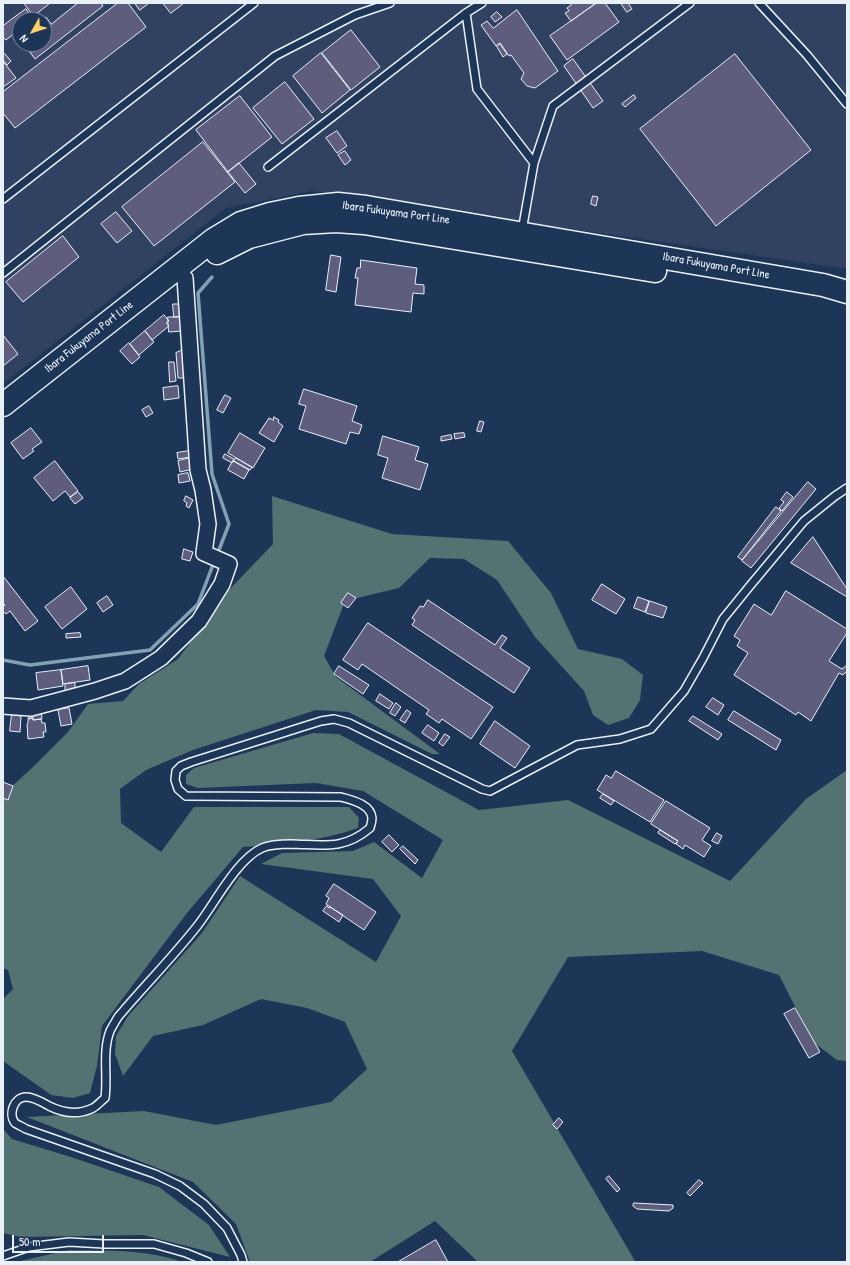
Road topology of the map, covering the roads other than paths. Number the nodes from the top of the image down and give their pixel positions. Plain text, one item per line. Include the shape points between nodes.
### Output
1 (254, 3) edge
2 (390, 3) edge
3 (482, 3) edge
4 (690, 3) edge
5 (759, 3) edge
6 (466, 14) junction
7 (847, 104) edge
8 (534, 163) junction
9 (268, 167) dead end
10 (3, 199) edge
11 (521, 241) junction
12 (3, 273) edge
13 (185, 278) junction
14 (847, 292) edge
15 (847, 306) edge
16 (3, 405) edge
17 (3, 420) edge
18 (847, 488) edge
19 (3, 706) edge
20 (3, 1256) edge
21 (208, 1262) edge
22 (243, 1262) edge

1 - 10 lane
2 - 12 lane via 354,15 275,56
3 - 6 lane
4 - 8 lane via 553,106
5 - 7 lane via 807,55
6 - 8 lane via 476,89
6 - 9 lane
8 - 11 lane
11 - 13 main road, Ibara Fukuyama Port Line via 364,223 303,223 249,236 216,254
11 - 14 main road, Ibara Fukuyama Port Line via 823,285
11 - 15 main road, Ibara Fukuyama Port Line via 819,298
11 - 16 main road, Ibara Fukuyama Port Line via 366,207 338,204 277,212 241,223 213,240
13 - 17 main road, Ibara Fukuyama Port Line
13 - 19 street via 198,470 208,524 204,553 229,564 222,584 200,621 160,658 125,681 31,708
18 - 22 lane via 804,521 748,587 723,619 684,692 651,729 620,739 577,745 490,791 349,723 334,719 191,762 176,771 178,789 186,796 340,797 361,804 369,810 372,817 370,828 360,837 336,845 280,844 262,848 252,855 232,876 198,925 118,1017 110,1031 106,1048 105,1098 93,1108 76,1113 59,1111 26,1097 18,1100 13,1107 12,1116 16,1123 26,1129 155,1174 180,1186 204,1204 227,1228
20 - 21 lane via 30,1247 68,1242 154,1244

